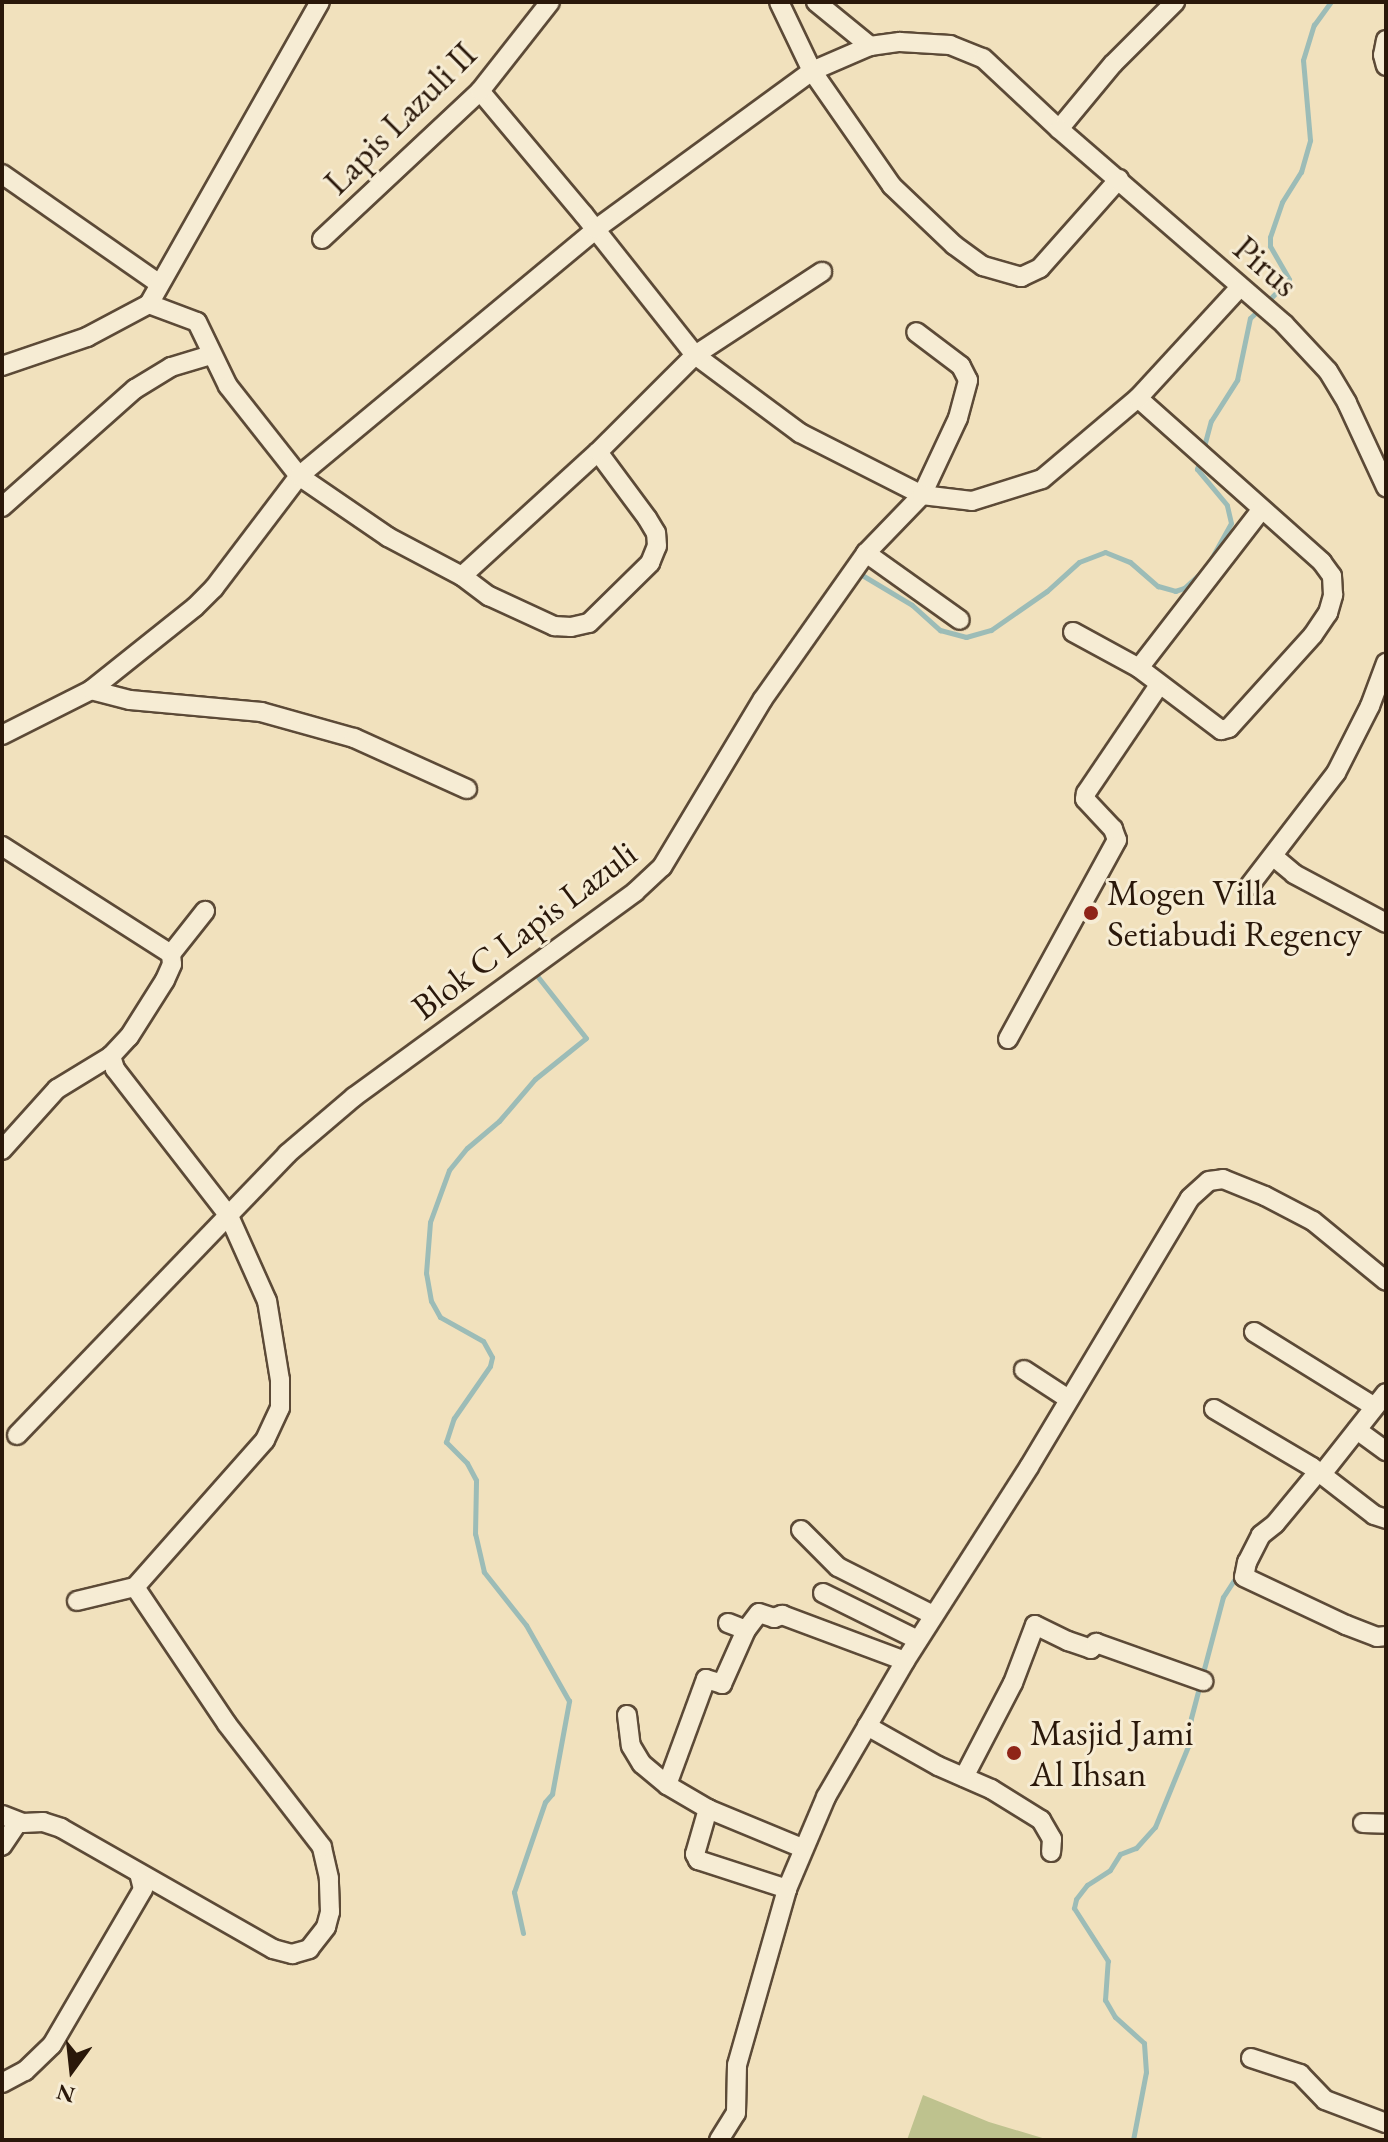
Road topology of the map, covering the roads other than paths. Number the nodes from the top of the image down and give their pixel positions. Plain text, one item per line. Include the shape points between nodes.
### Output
1 (320, 2) edge
2 (550, 2) edge
3 (779, 2) edge
4 (816, 2) edge
5 (1175, 2) edge
6 (1386, 40) edge
7 (870, 46) junction
8 (1386, 66) edge
9 (812, 71) junction
10 (480, 91) junction
11 (1059, 129) junction
12 (2, 174) edge
13 (1119, 179) junction
14 (596, 229) junction
15 (322, 239) dead end
16 (822, 272) dead end
17 (158, 283) junction
18 (1240, 287) junction
19 (149, 304) junction
20 (916, 332) dead end
21 (211, 355) junction
22 (695, 355) junction
23 (2, 366) edge
24 (1138, 398) junction
25 (598, 452) junction
26 (299, 476) junction
27 (1385, 478) edge
28 (922, 495) junction
29 (2, 507) edge
30 (1261, 510) junction
31 (866, 553) junction
32 (462, 576) junction
33 (960, 620) dead end
34 (1073, 632) dead end
35 (1386, 663) edge
36 (1139, 668) junction
37 (1159, 685) junction
38 (91, 690) junction
39 (2, 735) edge
40 (467, 789) dead end
41 (2, 846) edge
42 (1274, 857) junction
43 (1250, 885) dead end
44 (205, 911) dead end
45 (1386, 923) edge
46 (171, 954) junction
47 (1008, 1039) dead end
48 (111, 1056) junction
49 (2, 1150) edge
50 (229, 1216) junction
51 (1385, 1276) edge
52 (1254, 1332) dead end
53 (1024, 1370) dead end
54 (1067, 1398) junction
55 (1380, 1400) edge
56 (1214, 1409) dead end
57 (1357, 1430) junction
58 (17, 1435) dead end
59 (1386, 1451) edge
60 (1320, 1473) junction
61 (1386, 1519) edge
62 (801, 1530) dead end
63 (135, 1587) junction
64 (823, 1593) dead end
65 (77, 1601) dead end
66 (933, 1615) junction
67 (728, 1623) dead end
68 (746, 1630) junction
69 (1386, 1636) edge
70 (918, 1640) junction
71 (905, 1661) junction
72 (1203, 1681) dead end
73 (627, 1715) dead end
74 (867, 1726) junction
75 (964, 1777) junction
76 (667, 1785) junction
77 (708, 1809) junction
78 (10, 1818) edge
79 (1363, 1823) dead end
80 (1386, 1824) edge
81 (2, 1846) edge
82 (802, 1848) junction
83 (1051, 1852) dead end
84 (139, 1873) junction
85 (787, 1889) junction
86 (1251, 2058) dead end
87 (2, 2083) edge
88 (1386, 2123) edge
89 (719, 2140) edge

1 - 17 street
2 - 10 street, Lapis Lazuli II
3 - 9 street
4 - 7 street
5 - 11 street
6 - 8 street
7 - 9 street, Pirus
7 - 11 street, Pirus via 920,42 966,50 983,58
9 - 13 street via 906,203 972,260 1010,276 1040,268
9 - 14 street, Pirus
10 - 14 street
10 - 15 street, Lapis Lazuli II
11 - 13 street, Pirus
12 - 17 street
13 - 18 street, Pirus
14 - 22 street
14 - 26 street, Pirus
16 - 22 street
17 - 19 street
18 - 24 street
18 - 27 street, Pirus via 1328,371
19 - 21 street via 197,322
19 - 23 street via 87,337
20 - 28 street, Blok C Lapis Lazuli via 961,366 968,380 958,418
21 - 26 street via 228,386
21 - 29 street via 171,367 135,389
22 - 25 street
22 - 28 street via 800,433
24 - 28 street via 1030,485 972,501
24 - 30 street
25 - 32 street
25 - 32 street via 647,518 657,546 650,563 589,623 554,626 489,596
26 - 32 street via 388,537
26 - 38 street, Pirus via 214,588
28 - 31 street, Blok C Lapis Lazuli
30 - 36 street
30 - 37 street via 1332,576 1328,613 1229,728 1221,730
31 - 33 street
31 - 50 street, Blok C Lapis Lazuli via 763,699 662,867 354,1097 287,1154
34 - 36 street
35 - 42 street via 1336,773
36 - 37 street
37 - 47 street via 1086,793 1085,799 1117,840
38 - 39 street, Pirus
38 - 40 street via 130,700 261,712 354,738
41 - 46 street
42 - 43 street
42 - 45 street via 1294,874
44 - 46 street
46 - 48 street via 165,980
48 - 49 street via 57,1089
48 - 50 street via 115,1069
50 - 58 street, Blok C Lapis Lazuli
50 - 63 street via 267,1301 280,1380 279,1413 265,1440
51 - 54 street via 1313,1221 1223,1179 1209,1181 1190,1198
52 - 55 street
53 - 54 street
54 - 66 street
55 - 57 street
56 - 60 street
57 - 59 street
57 - 60 street
60 - 61 street
60 - 69 street via 1261,1535 1244,1577 1346,1625
62 - 66 street via 838,1567
63 - 65 street
63 - 84 street via 227,1724 322,1847 330,1912 318,1941 292,1954 273,1949
64 - 70 street
66 - 70 street
67 - 68 street
68 - 71 street via 759,1613 782,1615
68 - 76 street via 722,1684 706,1679
70 - 71 street
71 - 74 street
72 - 75 street via 1096,1643 1091,1649 1035,1625 1013,1683
73 - 76 street via 631,1746 642,1764
74 - 75 street
74 - 82 street
75 - 83 street via 1041,1820 1052,1839
76 - 77 street
77 - 82 street
77 - 85 street via 695,1854 698,1860
78 - 81 street
78 - 84 street via 61,1828
79 - 80 street
82 - 85 street
84 - 87 street via 143,1889 52,2045 25,2071
85 - 89 street via 737,2065 736,2113
86 - 88 street via 1300,2074 1325,2100

